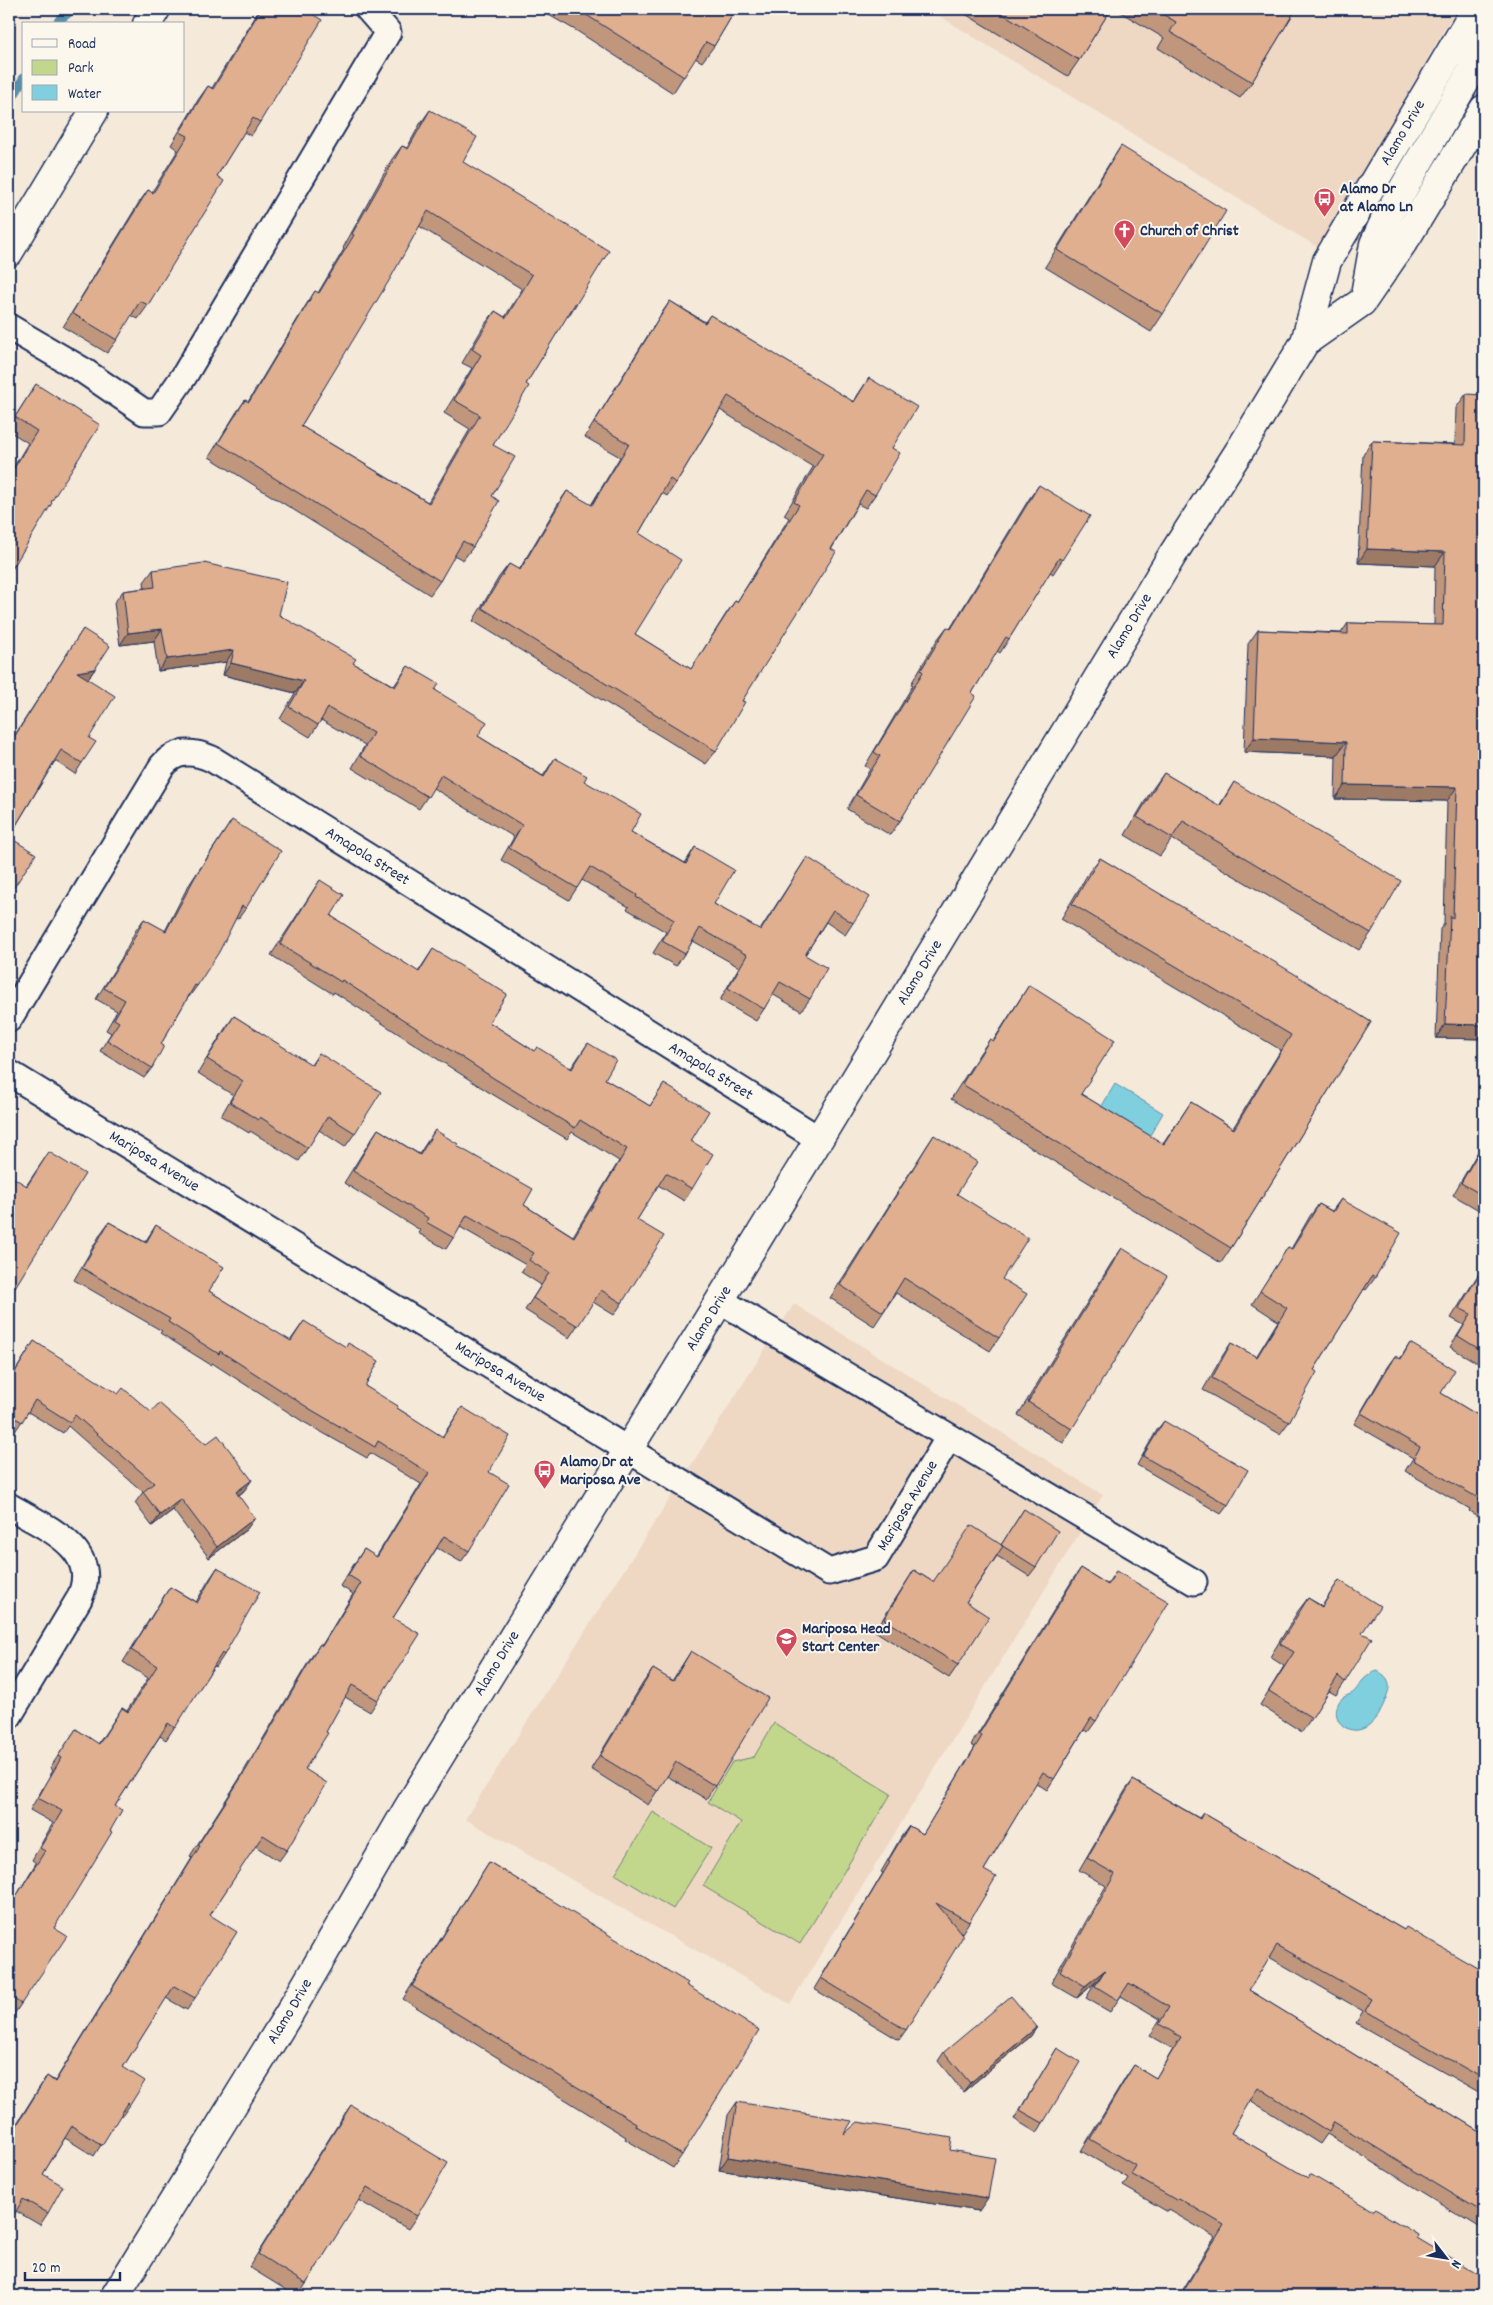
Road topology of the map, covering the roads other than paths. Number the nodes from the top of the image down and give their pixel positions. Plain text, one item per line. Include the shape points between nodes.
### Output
1 (156, 9) edge
2 (368, 9) edge
3 (1476, 9) edge
4 (148, 22) edge
5 (1484, 44) edge
6 (1484, 109) edge
7 (93, 112) edge
8 (9, 252) edge
9 (1365, 298) junction
10 (9, 327) edge
11 (1305, 342) junction
12 (9, 1018) edge
13 (9, 1073) edge
14 (819, 1140) junction
15 (721, 1301) junction
16 (949, 1437) junction
17 (630, 1449) junction
18 (9, 1506) edge
19 (1194, 1582) dead end
20 (9, 1716) edge
21 (115, 2296) edge

1 - 4 main road
2 - 10 street via 388,32 184,376 159,412 144,412 84,371
3 - 11 main road, Alamo Drive via 1327,261
5 - 9 main road via 1385,220 1374,244
6 - 9 main road, Alamo Drive via 1408,235
7 - 8 main road
9 - 11 main road, Alamo Drive
11 - 14 main road, Alamo Drive
12 - 14 street, Amapola Street via 162,766 168,759 186,752 199,754 244,779
13 - 17 street, Mariposa Avenue
14 - 15 main road, Alamo Drive
15 - 16 street
15 - 17 main road, Alamo Drive
16 - 17 street, Mariposa Avenue via 876,1558 829,1572
16 - 19 street
17 - 21 main road, Alamo Drive via 408,1808 290,2012
18 - 20 street via 72,1547 82,1560 85,1580 79,1599

